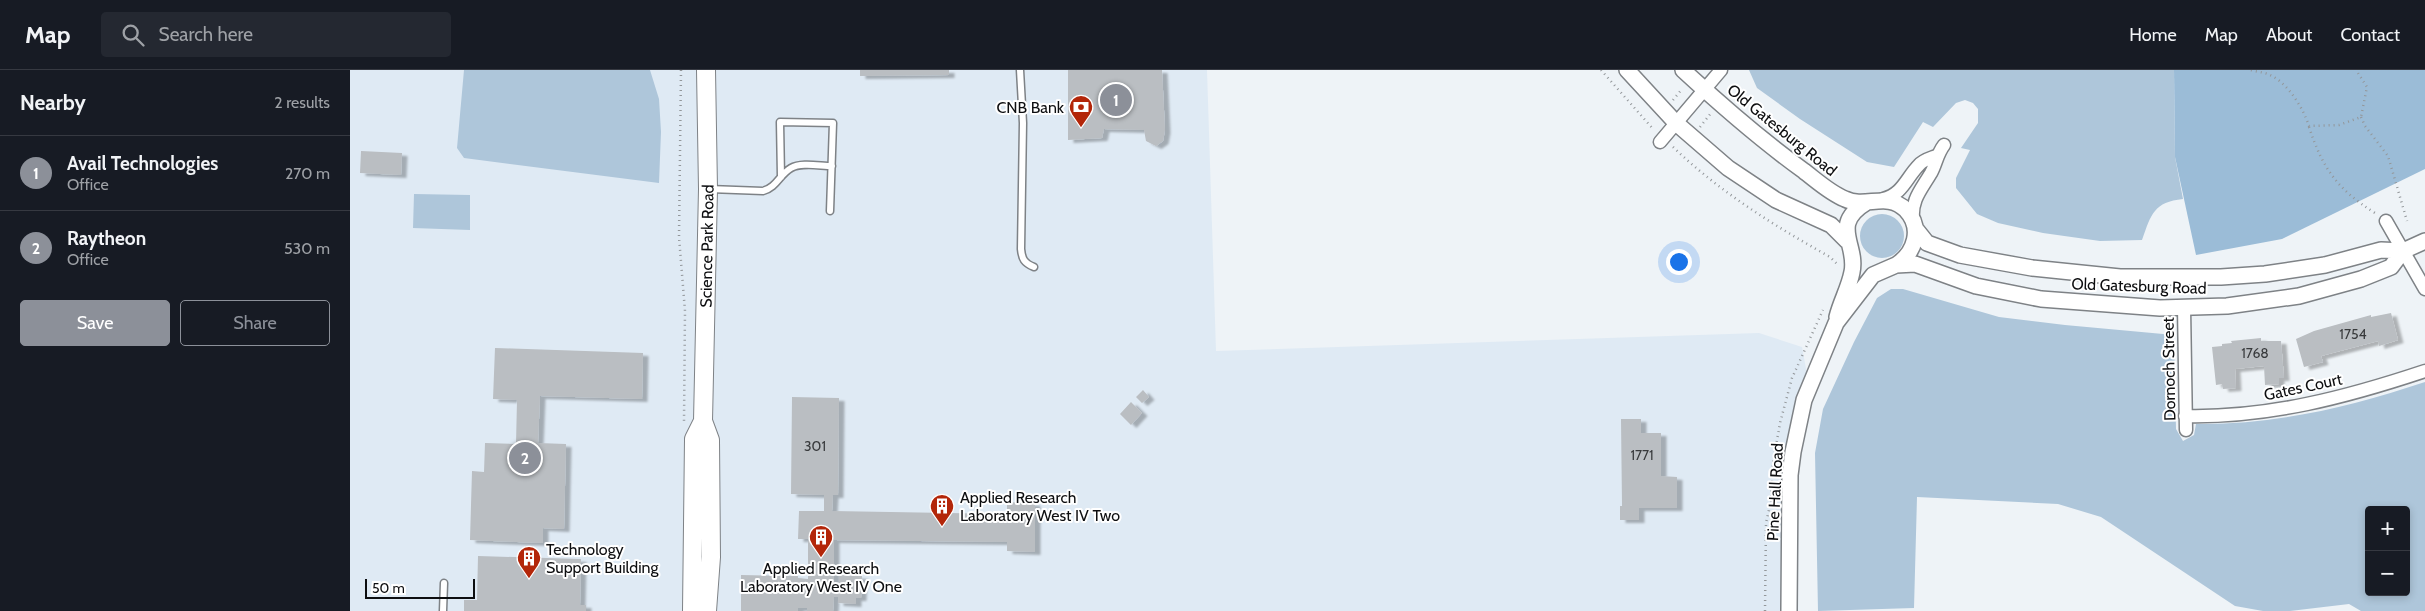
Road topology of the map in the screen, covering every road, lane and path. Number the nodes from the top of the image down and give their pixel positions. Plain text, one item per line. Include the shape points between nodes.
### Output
1 (680, 70) edge
2 (706, 70) edge
3 (1020, 70) edge
4 (1601, 70) edge
5 (1626, 70) edge
6 (1683, 70) edge
7 (1721, 70) edge
8 (2250, 70) edge
9 (2356, 70) edge
10 (1683, 88) dead end
11 (1705, 90) junction
12 (1668, 106) dead end
13 (1714, 108) dead end
14 (2361, 117) junction
15 (1676, 123) junction
16 (2309, 126) junction
17 (1696, 132) dead end
18 (1663, 140) junction
19 (832, 166) junction
20 (781, 177) junction
21 (708, 188) junction
22 (1883, 199) junction
23 (1867, 202) junction
24 (830, 211) dead end
25 (2386, 221) joint
26 (2407, 221) dead end
27 (1914, 224) junction
28 (2425, 241) edge
29 (1849, 245) junction
30 (2404, 251) junction
31 (1892, 266) junction
32 (1034, 267) dead end
33 (1840, 268) dead end
34 (2425, 289) edge
35 (1826, 303) dead end
36 (2184, 308) junction
37 (1836, 324) junction
38 (2425, 371) edge
39 (2185, 416) junction
40 (703, 421) junction
41 (2186, 430) dead end
42 (684, 432) dead end
43 (444, 582) dead end
44 (443, 611) edge
45 (692, 611) edge
46 (707, 611) edge
47 (1764, 611) edge
48 (1789, 611) edge

1 - 42 path via 679,237 685,311
2 - 21 main road, Science Park Road
3 - 32 lane via 1023,124 1021,249 1026,264
4 - 18 path
5 - 15 street, Old Gatesburg Road
6 - 11 street, Old Gatesburg Road
7 - 11 street
8 - 16 path via 2271,75 2283,84
9 - 14 path via 2367,87
10 - 12 path
11 - 15 street
11 - 23 street, Old Gatesburg Road via 1835,194 1853,202
13 - 17 path
14 - 16 path via 2339,126
14 - 26 path via 2388,156
15 - 18 street
15 - 29 street, Old Gatesburg Road via 1752,185 1801,213 1832,225
16 - 25 path via 2318,152 2350,198
18 - 33 path via 1727,193 1776,227 1830,257
19 - 20 lane via 796,166
19 - 20 lane via 833,123 780,122
19 - 24 lane
20 - 21 lane via 770,189 763,191
21 - 40 main road, Science Park Road
22 - 23 street
22 - 27 street, Old Gatesburg Road via 1901,206
22 - 27 street, Pine Hall Road via 1901,190 1920,163 1940,150 1914,199
23 - 29 street, Pine Hall Road via 1860,206 1847,225
25 - 30 street
27 - 30 street, Old Gatesburg Road via 1927,243 1960,255 2032,268 2120,277 2265,274 2325,265 2381,250
27 - 31 street, Pine Hall Road via 1912,250
28 - 30 street, Old Gatesburg Road
29 - 31 street, Old Gatesburg Road via 1857,259 1866,265 1877,268
29 - 37 street, Pine Hall Road via 1852,273
30 - 34 street
30 - 36 street, Old Gatesburg Road via 2391,267 2328,289 2264,302
31 - 36 street, Old Gatesburg Road via 1915,264 1976,286 2041,299 2094,305
31 - 37 street, Pine Hall Road via 1866,282
35 - 47 path via 1792,378 1780,423 1766,523
36 - 39 street, Dornoch Street
37 - 48 street, Pine Hall Road via 1809,385 1793,452 1789,510
38 - 39 street, Gates Court via 2316,403 2231,416
39 - 41 street, Dornoch Street
40 - 45 main road, Science Park Road via 694,439
40 - 46 main road, Science Park Road via 710,440 711,557
43 - 44 lane

